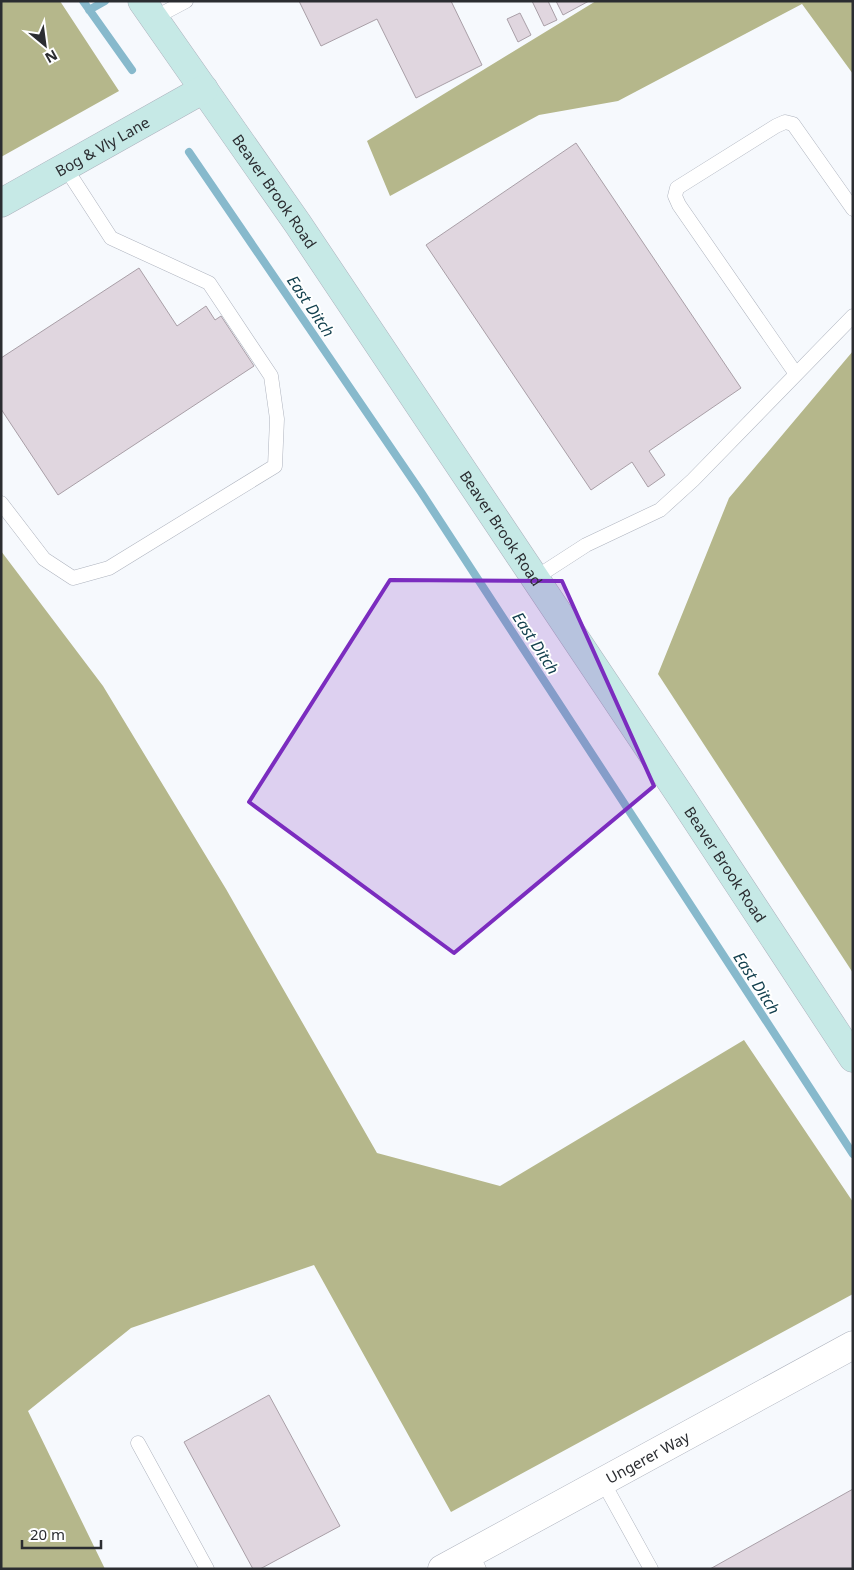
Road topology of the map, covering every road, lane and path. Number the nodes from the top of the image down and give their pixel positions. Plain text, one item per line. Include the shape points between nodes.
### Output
1 (186, 1) edge
2 (148, 10) edge
3 (204, 89) junction
4 (65, 167) junction
5 (1, 202) edge
6 (853, 209) edge
7 (853, 316) edge
8 (796, 374) junction
9 (1, 502) edge
10 (535, 578) junction
11 (853, 1058) edge
12 (853, 1346) edge
13 (138, 1442) dead end
14 (603, 1482) junction
15 (475, 1561) edge
16 (207, 1569) edge
17 (442, 1569) edge
18 (651, 1569) edge

1 - 2 lane
2 - 3 street, Beaver Brook Road
3 - 4 street, Bog & Vly Lane
3 - 10 street, Beaver Brook Road
4 - 5 street, Bog & Vly Lane
4 - 9 lane via 111,238 209,283 271,376 277,419 275,466 109,568 73,578 44,559
6 - 8 lane via 793,124 785,122 677,188 675,196 679,205
7 - 8 lane
8 - 10 lane via 660,510 586,545
10 - 11 street, Beaver Brook Road
12 - 14 street, Ungerer Way
13 - 16 lane
14 - 15 street, Ungerer Way
14 - 18 lane
15 - 17 street, Ungerer Way

